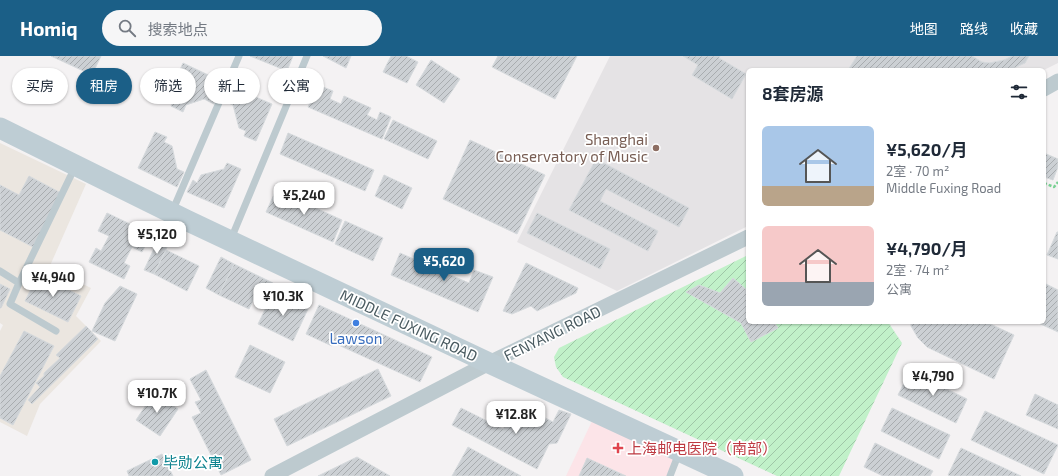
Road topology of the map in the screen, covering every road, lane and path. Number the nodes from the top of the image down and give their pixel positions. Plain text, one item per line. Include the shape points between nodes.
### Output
1 (238, 56) edge
2 (307, 56) edge
3 (1058, 81) edge
4 (1046, 88) edge
5 (0, 128) edge
6 (76, 165) junction
7 (1058, 182) edge
8 (1046, 184) edge
9 (172, 213) junction
10 (746, 238) edge
11 (230, 240) junction
12 (0, 271) edge
13 (19, 283) junction
14 (56, 331) dead end
15 (489, 363) junction
16 (680, 451) junction
17 (272, 476) edge
18 (670, 476) edge
19 (734, 476) edge

1 - 9 lane
2 - 11 lane
3 - 4 street
5 - 6 main road, MIDDLE FUXING ROAD
6 - 9 main road, MIDDLE FUXING ROAD
6 - 13 lane
7 - 8 path via 1054,187
9 - 11 main road, MIDDLE FUXING ROAD
10 - 15 street, FENYANG ROAD
11 - 15 main road, MIDDLE FUXING ROAD
12 - 13 lane
13 - 14 lane via 10,304
15 - 16 main road, MIDDLE FUXING ROAD
15 - 17 street, FENYANG ROAD
16 - 18 lane
16 - 19 main road, MIDDLE FUXING ROAD

